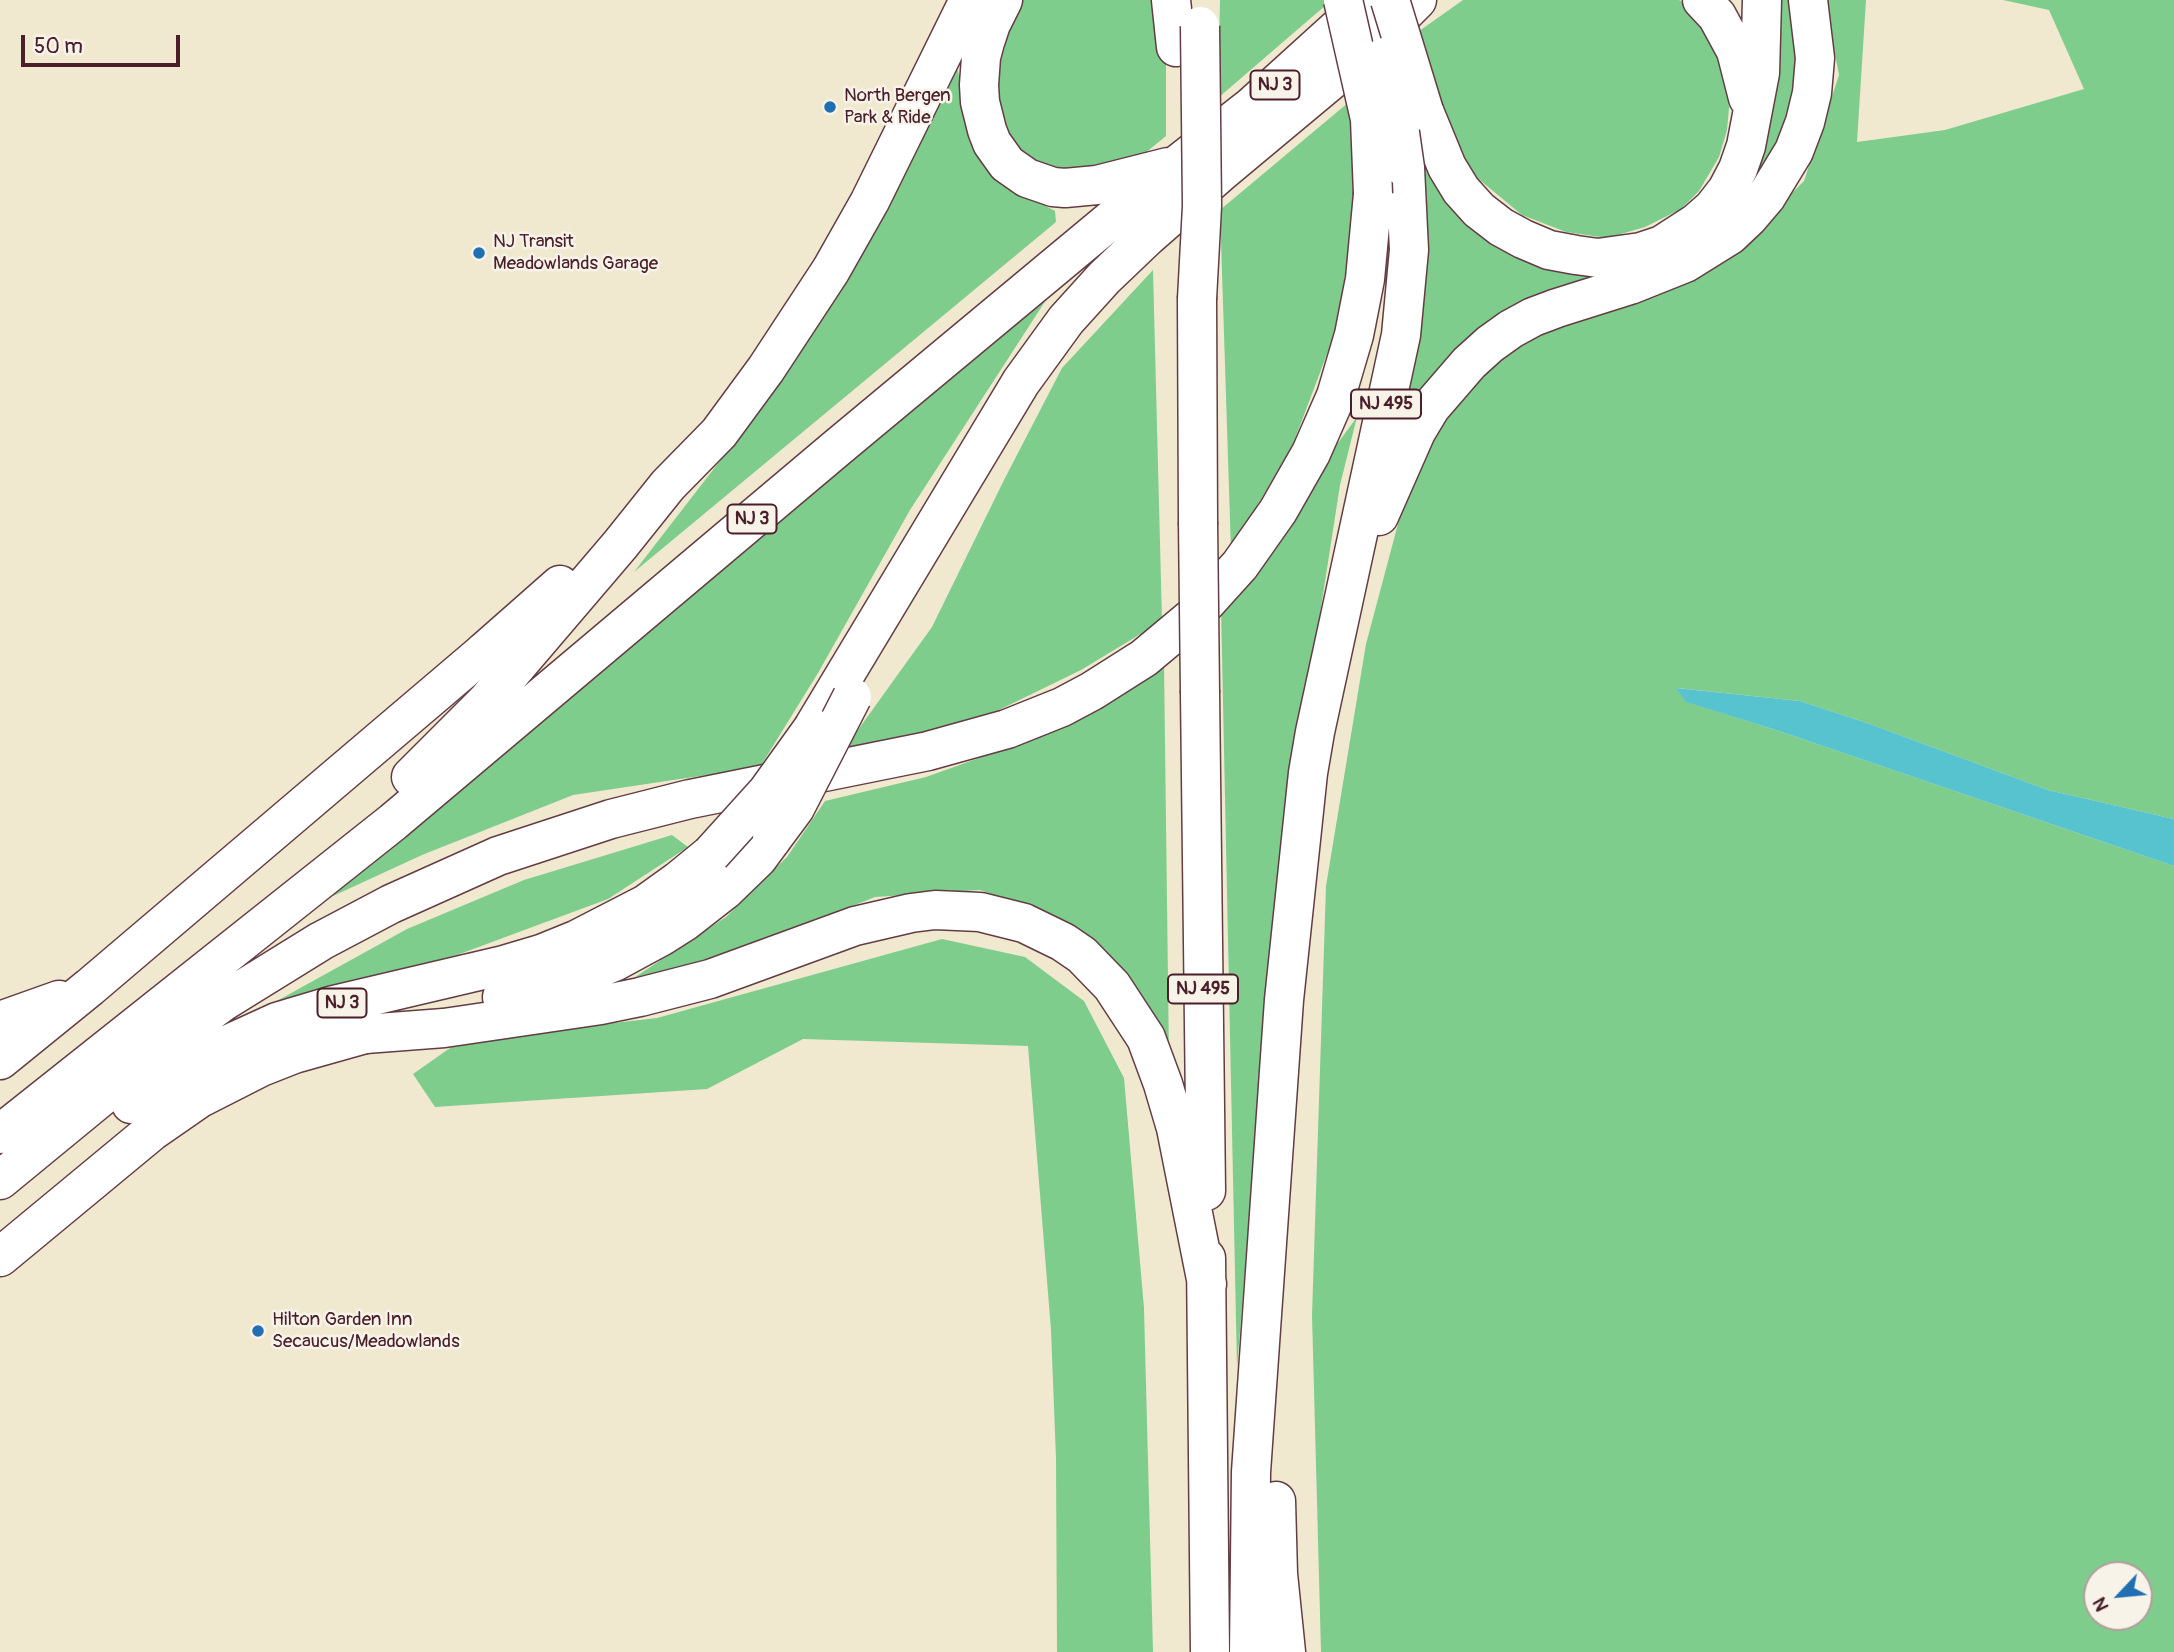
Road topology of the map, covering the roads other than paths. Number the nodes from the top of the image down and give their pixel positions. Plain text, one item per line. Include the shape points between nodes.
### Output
1 (969, 0) edge
2 (1003, 0) edge
3 (1171, 0) edge
4 (1343, 0) edge
5 (1369, 0) edge
6 (1390, 0) edge
7 (1417, 0) edge
8 (1443, 0) edge
9 (1702, 0) edge
10 (1762, 0) edge
11 (1808, 0) edge
12 (1193, 24) edge
13 (1365, 52) junction
14 (1750, 119) junction
15 (1177, 165) junction
16 (620, 545) junction
17 (911, 566) junction
18 (1336, 636) junction
19 (1302, 848) junction
20 (328, 873) junction
21 (90, 987) junction
22 (0, 1021) edge
23 (365, 1034) junction
24 (0, 1060) edge
25 (0, 1134) edge
26 (0, 1180) edge
27 (0, 1207) edge
28 (0, 1257) edge
29 (1207, 1284) junction
30 (1210, 1652) edge
31 (1250, 1652) edge
32 (1286, 1652) edge

1 - 16 main road via 870,201 810,305 719,433 668,485
2 - 15 main road via 990,24 979,85 987,130 1007,164 1027,178 1065,188
3 - 12 main road
4 - 26 main road, bridge via 1370,119 1373,194 1354,335 1336,396 1278,511 1240,565 1193,617 1144,659 1092,691 1007,729 928,751 611,819 498,856 414,893 355,921 223,1002
5 - 15 main road, NJ 3 via 1251,107
5 - 18 main road, NJ 495, bridge via 1405,168 1409,250 1402,324
6 - 14 main road, bridge via 1424,111 1461,190 1501,227 1549,250 1621,257 1680,235 1727,190 1746,146
7 - 13 main road, NJ 3
8 - 13 main road
9 - 14 main road via 1717,16 1736,51
10 - 14 main road via 1760,73
11 - 18 main road via 1815,58 1812,93 1794,151 1766,197 1740,226 1685,263 1533,317 1469,363 1416,432 1386,495
12 - 29 main road, NJ 495, bridge via 1202,206 1197,299 1198,522
13 - 17 main road, NJ 3 via 1190,198 1072,313 1021,382
15 - 20 main road, NJ 3
16 - 20 main road via 486,702 358,826
16 - 21 main road via 571,576
17 - 23 main road, NJ 3, bridge via 852,697 794,808 744,872 684,922 614,962 554,984
17 - 27 main road, NJ 3, bridge via 813,728 767,792 710,854 646,904 568,943 503,965 296,1016 242,1036 173,1072
18 - 19 main road, NJ 495 via 1308,773
19 - 31 main road via 1284,1000 1251,1472
19 - 32 main road via 1304,1001 1276,1490
20 - 25 main road, NJ 3
21 - 22 main road
21 - 24 main road
23 - 28 main road, NJ 3 via 261,1067 192,1103
23 - 29 main road via 444,1028 640,997 710,979 855,926 911,913 981,912 1024,923 1083,956 1112,986 1146,1038 1175,1128
29 - 30 main road, NJ 495

